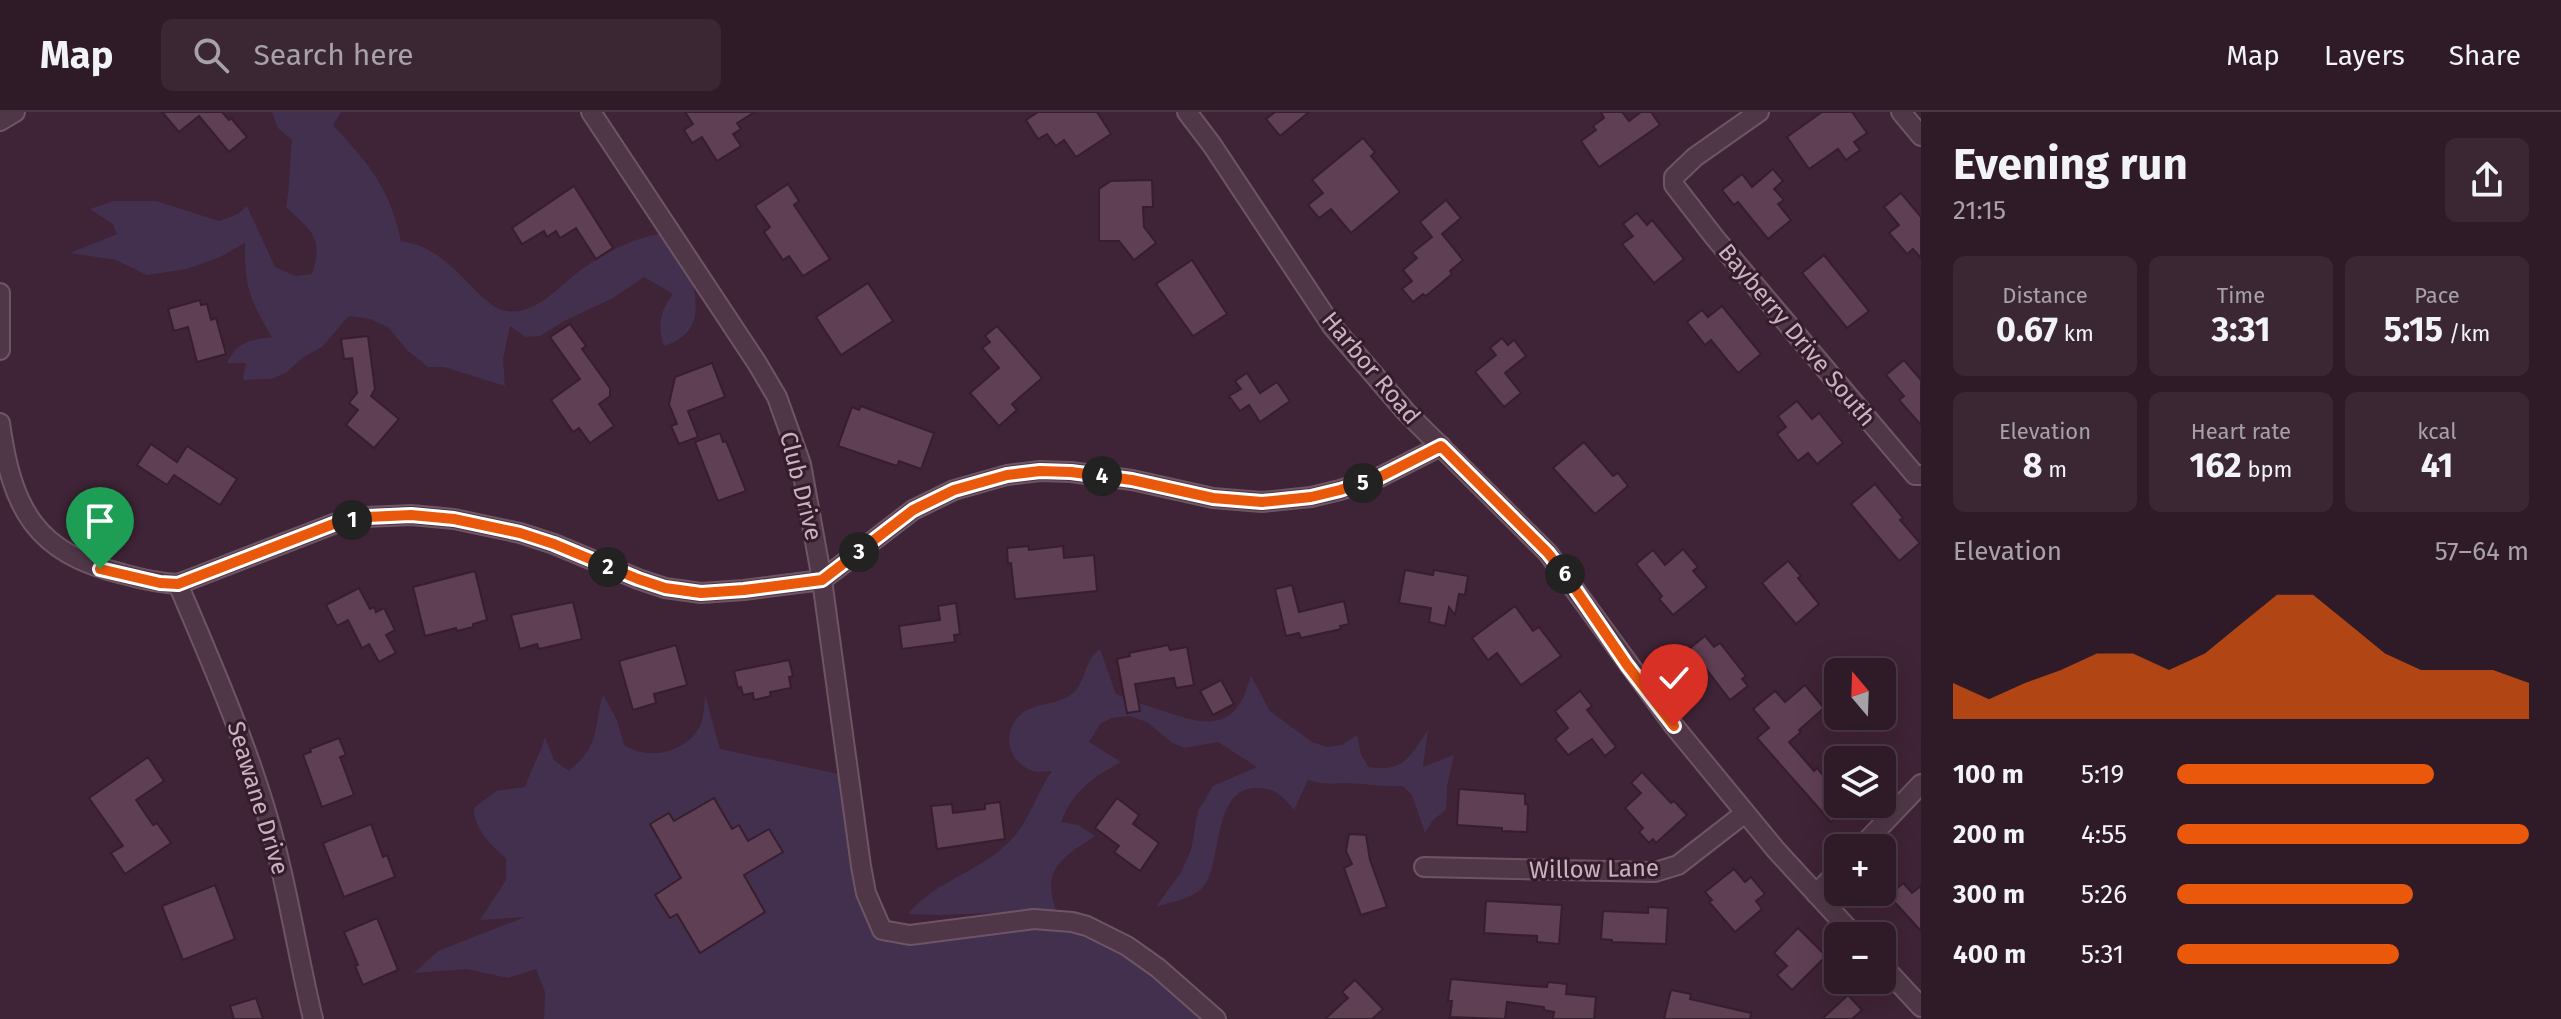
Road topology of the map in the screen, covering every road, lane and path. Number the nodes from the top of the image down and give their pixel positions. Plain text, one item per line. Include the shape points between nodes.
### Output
1 (15, 112) edge
2 (591, 112) edge
3 (1187, 112) edge
4 (1759, 112) edge
5 (1901, 112) edge
6 (0, 121) edge
7 (1921, 136) edge
8 (0, 293) edge
9 (0, 350) edge
10 (0, 423) edge
11 (1441, 446) junction
12 (1921, 475) edge
13 (822, 580) junction
14 (178, 584) junction
15 (1921, 784) edge
16 (1745, 813) junction
17 (1873, 834) edge
18 (1424, 867) dead end
19 (1824, 886) edge
20 (1816, 894) junction
21 (1842, 922) edge
22 (1896, 980) edge
23 (1921, 1007) edge
24 (313, 1019) edge
25 (1216, 1019) edge

1 - 6 street
2 - 13 street, Club Drive via 777,397 801,464
3 - 11 street, Harbor Road via 1332,326
4 - 12 street, Bayberry Drive South via 1695,157 1674,177 1674,185 1915,475
5 - 7 street
8 - 9 street
10 - 14 street via 16,494 38,531 61,551 100,569
11 - 13 street via 1380,477 1340,490 1262,502 1071,472 1007,475 954,490 913,510
11 - 16 street, Harbor Road via 1548,553 1627,665
13 - 14 street via 701,593 665,588 520,533 411,515 336,523
13 - 25 street, Club Drive via 866,893 882,930 910,935 1034,919 1072,922 1127,946
14 - 24 street, Seawane Drive via 264,805
15 - 17 street
16 - 18 street, Willow Lane via 1678,865 1655,872
16 - 20 street, Harbor Road
19 - 20 street
20 - 21 street, Harbor Road
22 - 23 street

